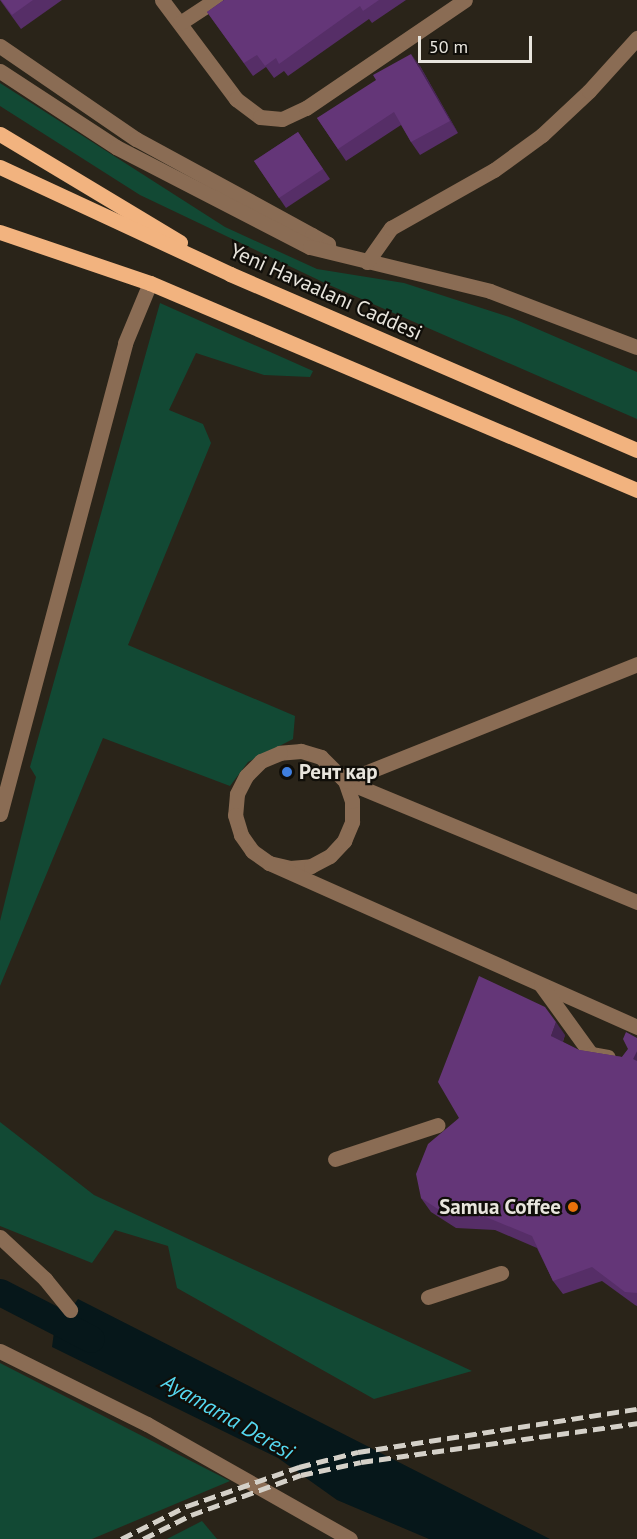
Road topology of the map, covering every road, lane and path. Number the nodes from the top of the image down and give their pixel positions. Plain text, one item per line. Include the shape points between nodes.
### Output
1 (162, 0) edge
2 (215, 0) edge
3 (465, 0) edge
4 (180, 23) junction
5 (637, 38) edge
6 (0, 46) edge
7 (0, 71) edge
8 (0, 134) edge
9 (0, 167) edge
10 (0, 232) edge
11 (330, 254) junction
12 (367, 262) junction
13 (230, 274) junction
14 (150, 284) junction
15 (637, 347) edge
16 (637, 450) edge
17 (637, 490) edge
18 (637, 664) edge
19 (345, 781) junction
20 (0, 814) edge
21 (269, 863) junction
22 (637, 902) edge
23 (541, 985) junction
24 (637, 1027) edge
25 (628, 1061) edge
26 (438, 1125) dead end
27 (335, 1159) dead end
28 (0, 1237) edge
29 (501, 1273) dead end
30 (428, 1297) dead end
31 (70, 1310) dead end
32 (0, 1351) edge
33 (350, 1539) edge

1 - 4 street
2 - 4 street
3 - 4 street via 306,108 282,119 260,117 236,99
5 - 12 street via 590,91 542,135 485,175 391,228
6 - 11 street via 136,139 328,244
7 - 11 street via 116,147 290,238
8 - 13 main road
9 - 13 main road, Yeni Havaalanı Caddesi
10 - 14 main road
11 - 12 street
12 - 15 street via 490,291
13 - 16 main road, Yeni Havaalanı Caddesi
14 - 17 main road
14 - 20 street via 125,343
18 - 19 street
19 - 21 street via 352,801 352,822 337,849 311,866 290,868
19 - 21 street via 321,757 301,751 280,753 261,761 246,776 237,794 236,815 247,843
19 - 22 street
21 - 23 street
23 - 24 street
23 - 25 street via 591,1054
26 - 27 street
28 - 31 street via 45,1279
29 - 30 street
32 - 33 street via 147,1424

